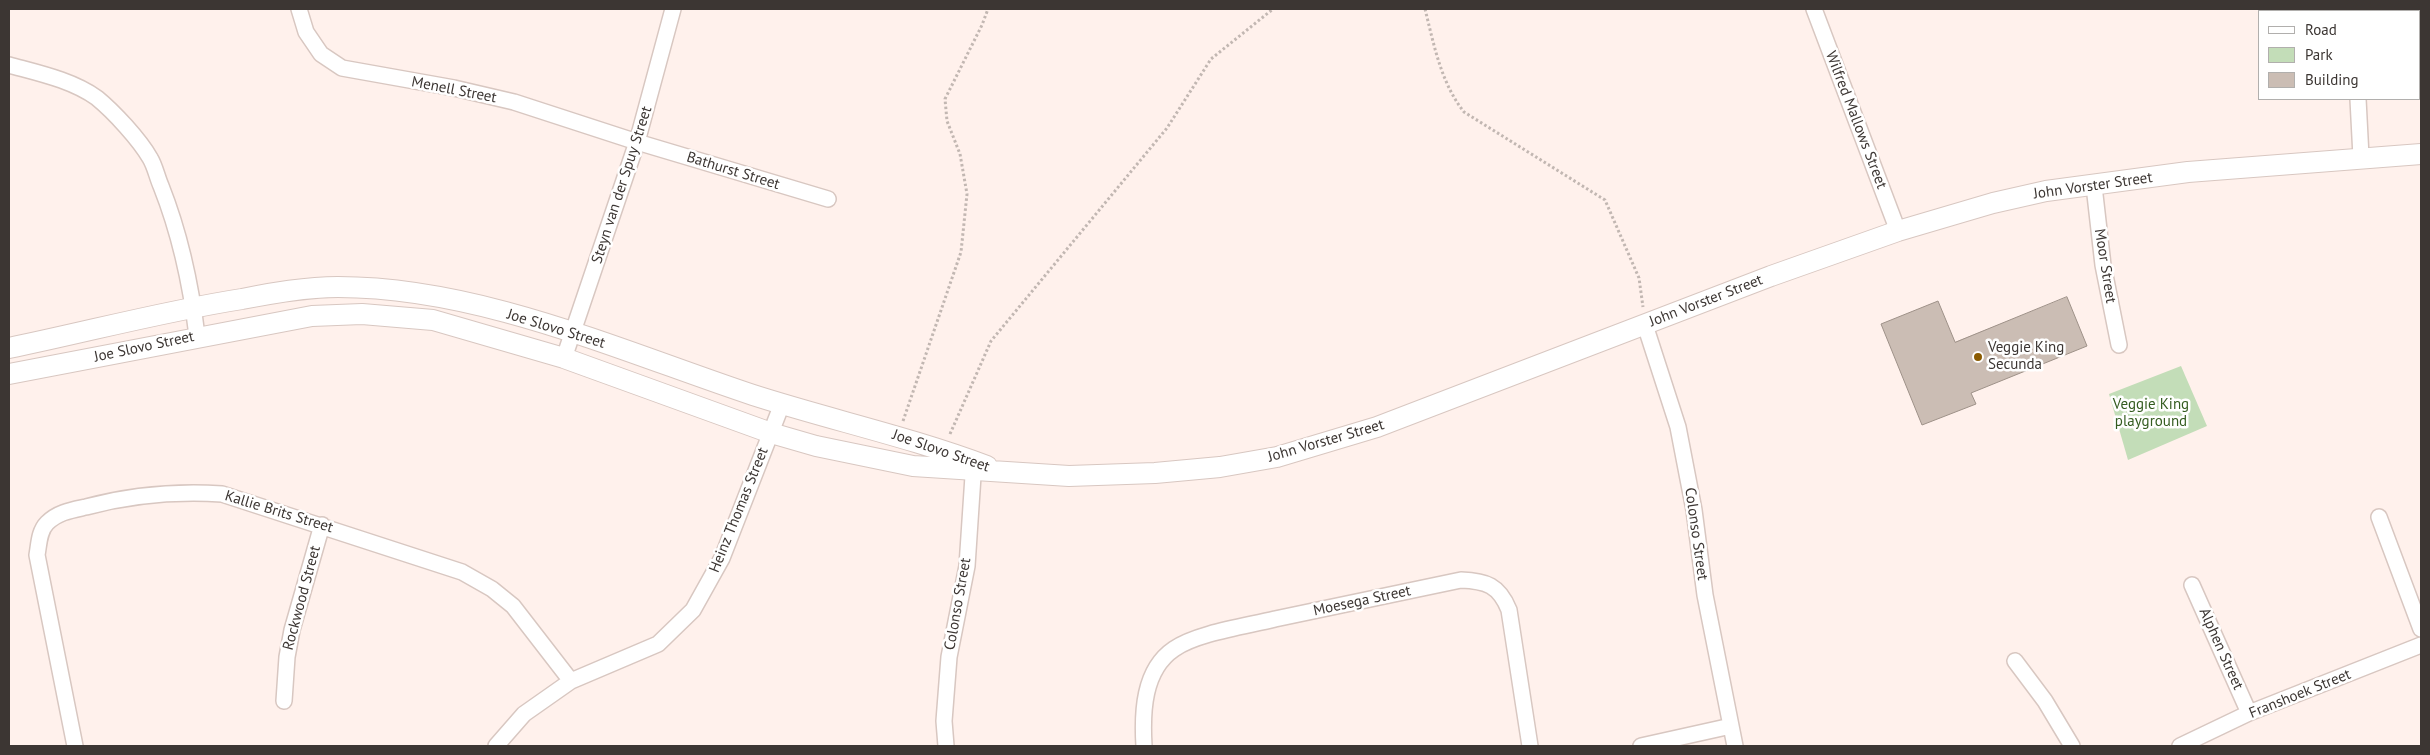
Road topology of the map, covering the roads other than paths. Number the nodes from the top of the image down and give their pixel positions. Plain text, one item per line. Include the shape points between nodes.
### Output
1 (299, 9) edge
2 (673, 9) edge
3 (1814, 9) edge
4 (9, 66) edge
5 (2358, 100) edge
6 (637, 142) junction
7 (2421, 154) edge
8 (2361, 158) junction
9 (2094, 186) junction
10 (828, 199) dead end
11 (1898, 231) junction
12 (193, 306) junction
13 (1645, 325) junction
14 (575, 331) junction
15 (197, 336) junction
16 (2119, 345) dead end
17 (9, 348) edge
18 (564, 358) junction
19 (9, 374) edge
20 (782, 404) junction
21 (771, 433) junction
22 (974, 466) junction
23 (1001, 471) joint
24 (2379, 517) dead end
25 (322, 525) junction
26 (2192, 585) dead end
27 (2421, 629) edge
28 (2421, 645) edge
29 (2015, 661) dead end
30 (571, 681) junction
31 (284, 701) dead end
32 (2249, 714) junction
33 (1731, 726) junction
34 (75, 746) edge
35 (496, 746) edge
36 (946, 746) edge
37 (1144, 746) edge
38 (1530, 746) edge
39 (1641, 746) edge
40 (1735, 746) edge
41 (2072, 746) edge
42 (2180, 746) edge

1 - 6 street, Menell Street via 306,32 321,54 342,68 514,102
2 - 6 street, Steyn van der Spuy Street
3 - 11 street, Wilfred Mallows Street
4 - 12 street via 57,78 96,98 130,131 150,158 170,210
5 - 8 street
6 - 10 street, Bathurst Street
6 - 14 street, Steyn van der Spuy Street
7 - 8 street, John Vorster Street
8 - 9 street, John Vorster Street via 2188,172
9 - 11 street, John Vorster Street via 2046,191 1993,203
9 - 16 street, Moor Street via 2103,265
11 - 13 street, John Vorster Street
12 - 14 street, Joe Slovo Street via 336,287 390,289 426,294
12 - 15 street
12 - 17 street, Joe Slovo Street
13 - 23 street, John Vorster Street via 1377,427 1277,457 1220,467 1155,473 1069,476
13 - 33 street, Colonso Street via 1678,427 1694,510 1705,595
14 - 18 street, Steyn van der Spuy Street
14 - 20 street, Joe Slovo Street via 668,367
15 - 18 street, Joe Slovo Street via 312,316 362,314 433,320
15 - 19 street, Joe Slovo Street
18 - 21 street, Joe Slovo Street
20 - 21 street, Heinz Thomas Street
20 - 22 street, Joe Slovo Street via 943,449
21 - 22 street, Joe Slovo Street via 913,466
21 - 30 street, Heinz Thomas Street via 722,558 693,610 658,644
22 - 23 street, Joe Slovo Street
22 - 36 street, Colonso Street via 967,566 949,657 944,721
24 - 27 street
25 - 30 street, Kallie Brits Street via 462,572 492,589 513,606
25 - 31 street, Rockwood Street via 286,657
25 - 34 street, Kallie Brits Street via 222,494 181,492 119,498 58,514 46,524 37,555
26 - 32 street, Alphen Street
28 - 32 street, Franshoek Street
29 - 41 street via 2045,701
30 - 35 street, Heinz Thomas Street via 524,714
32 - 42 street, Franshoek Street
33 - 39 street
33 - 40 street, Colonso Street
37 - 38 street, Moesega Street via 1144,709 1149,686 1158,664 1173,649 1194,639 1249,625 1461,580 1478,580 1495,587 1504,598

